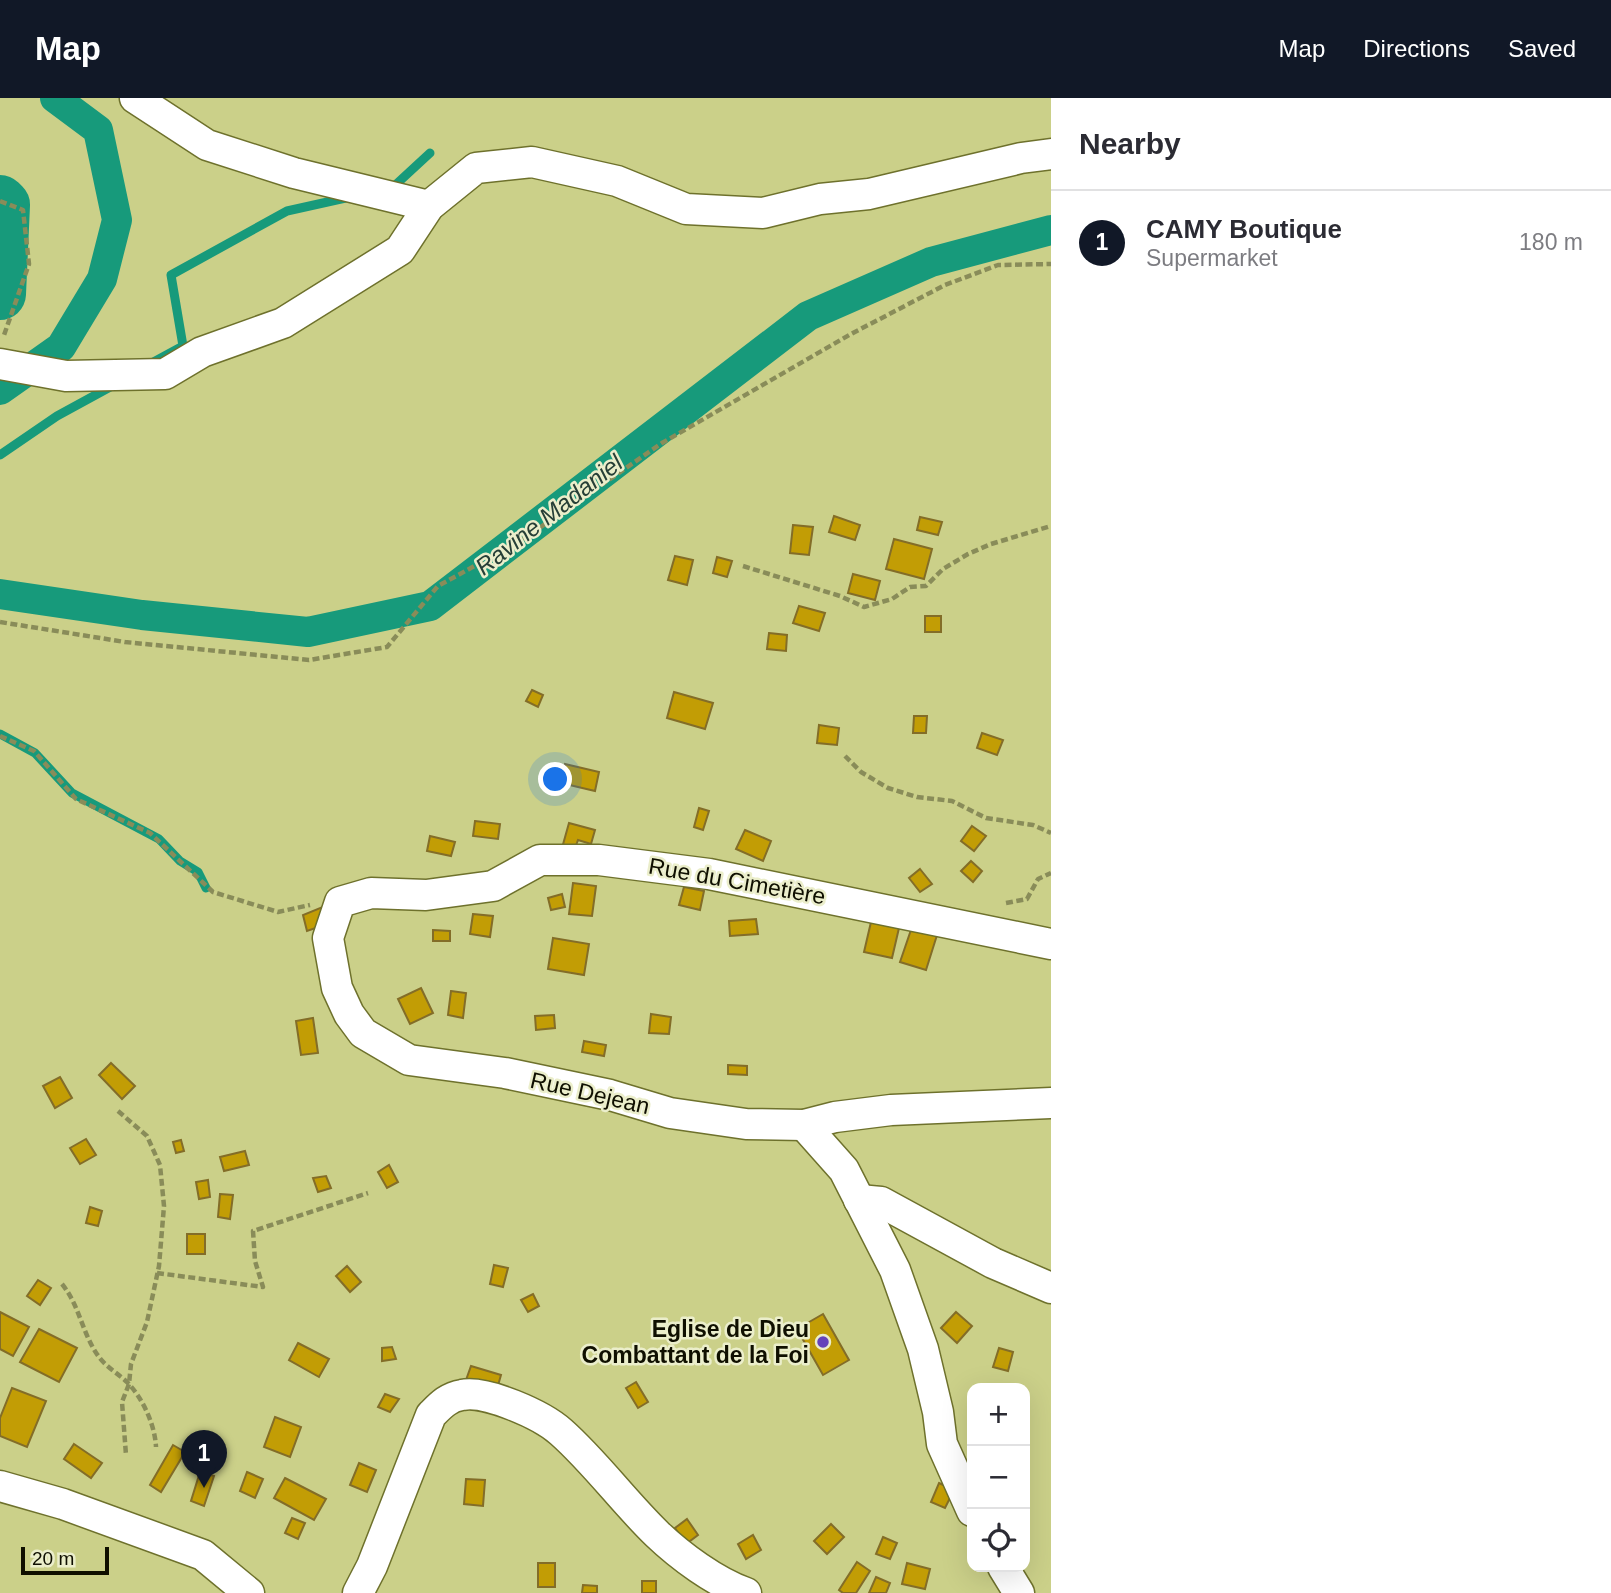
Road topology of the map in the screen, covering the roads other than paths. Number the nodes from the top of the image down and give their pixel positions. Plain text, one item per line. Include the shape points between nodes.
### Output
1 (135, 98) edge
2 (1051, 154) edge
3 (429, 206) junction
4 (0, 365) edge
5 (340, 902) joint
6 (1051, 944) edge
7 (1051, 1103) edge
8 (804, 1125) junction
9 (859, 1200) junction
10 (1051, 1288) edge
11 (0, 1486) edge
12 (971, 1509) edge
13 (1006, 1572) edge
14 (249, 1593) edge
15 (358, 1593) edge
16 (746, 1593) edge
17 (1019, 1593) edge

1 - 3 street via 207,145 294,173
2 - 3 street via 763,213 686,209 617,181 532,162 476,168
3 - 4 street via 400,250 283,323 202,352 165,374 66,376
5 - 6 street, Rue du Cimetière via 371,893 426,895 493,886 540,860 599,860 709,874
5 - 8 street, Rue Dejean via 328,938 337,988 363,1033 409,1060 505,1073 670,1113 747,1124
7 - 8 street, Rue Dejean via 891,1110
8 - 9 street via 844,1170
9 - 10 street via 881,1202 993,1263
9 - 12 street via 895,1270 923,1349 942,1444
11 - 14 street via 203,1555
13 - 17 street
15 - 16 street via 431,1415 445,1401 462,1395 479,1395 533,1413 560,1431 658,1535 692,1562

